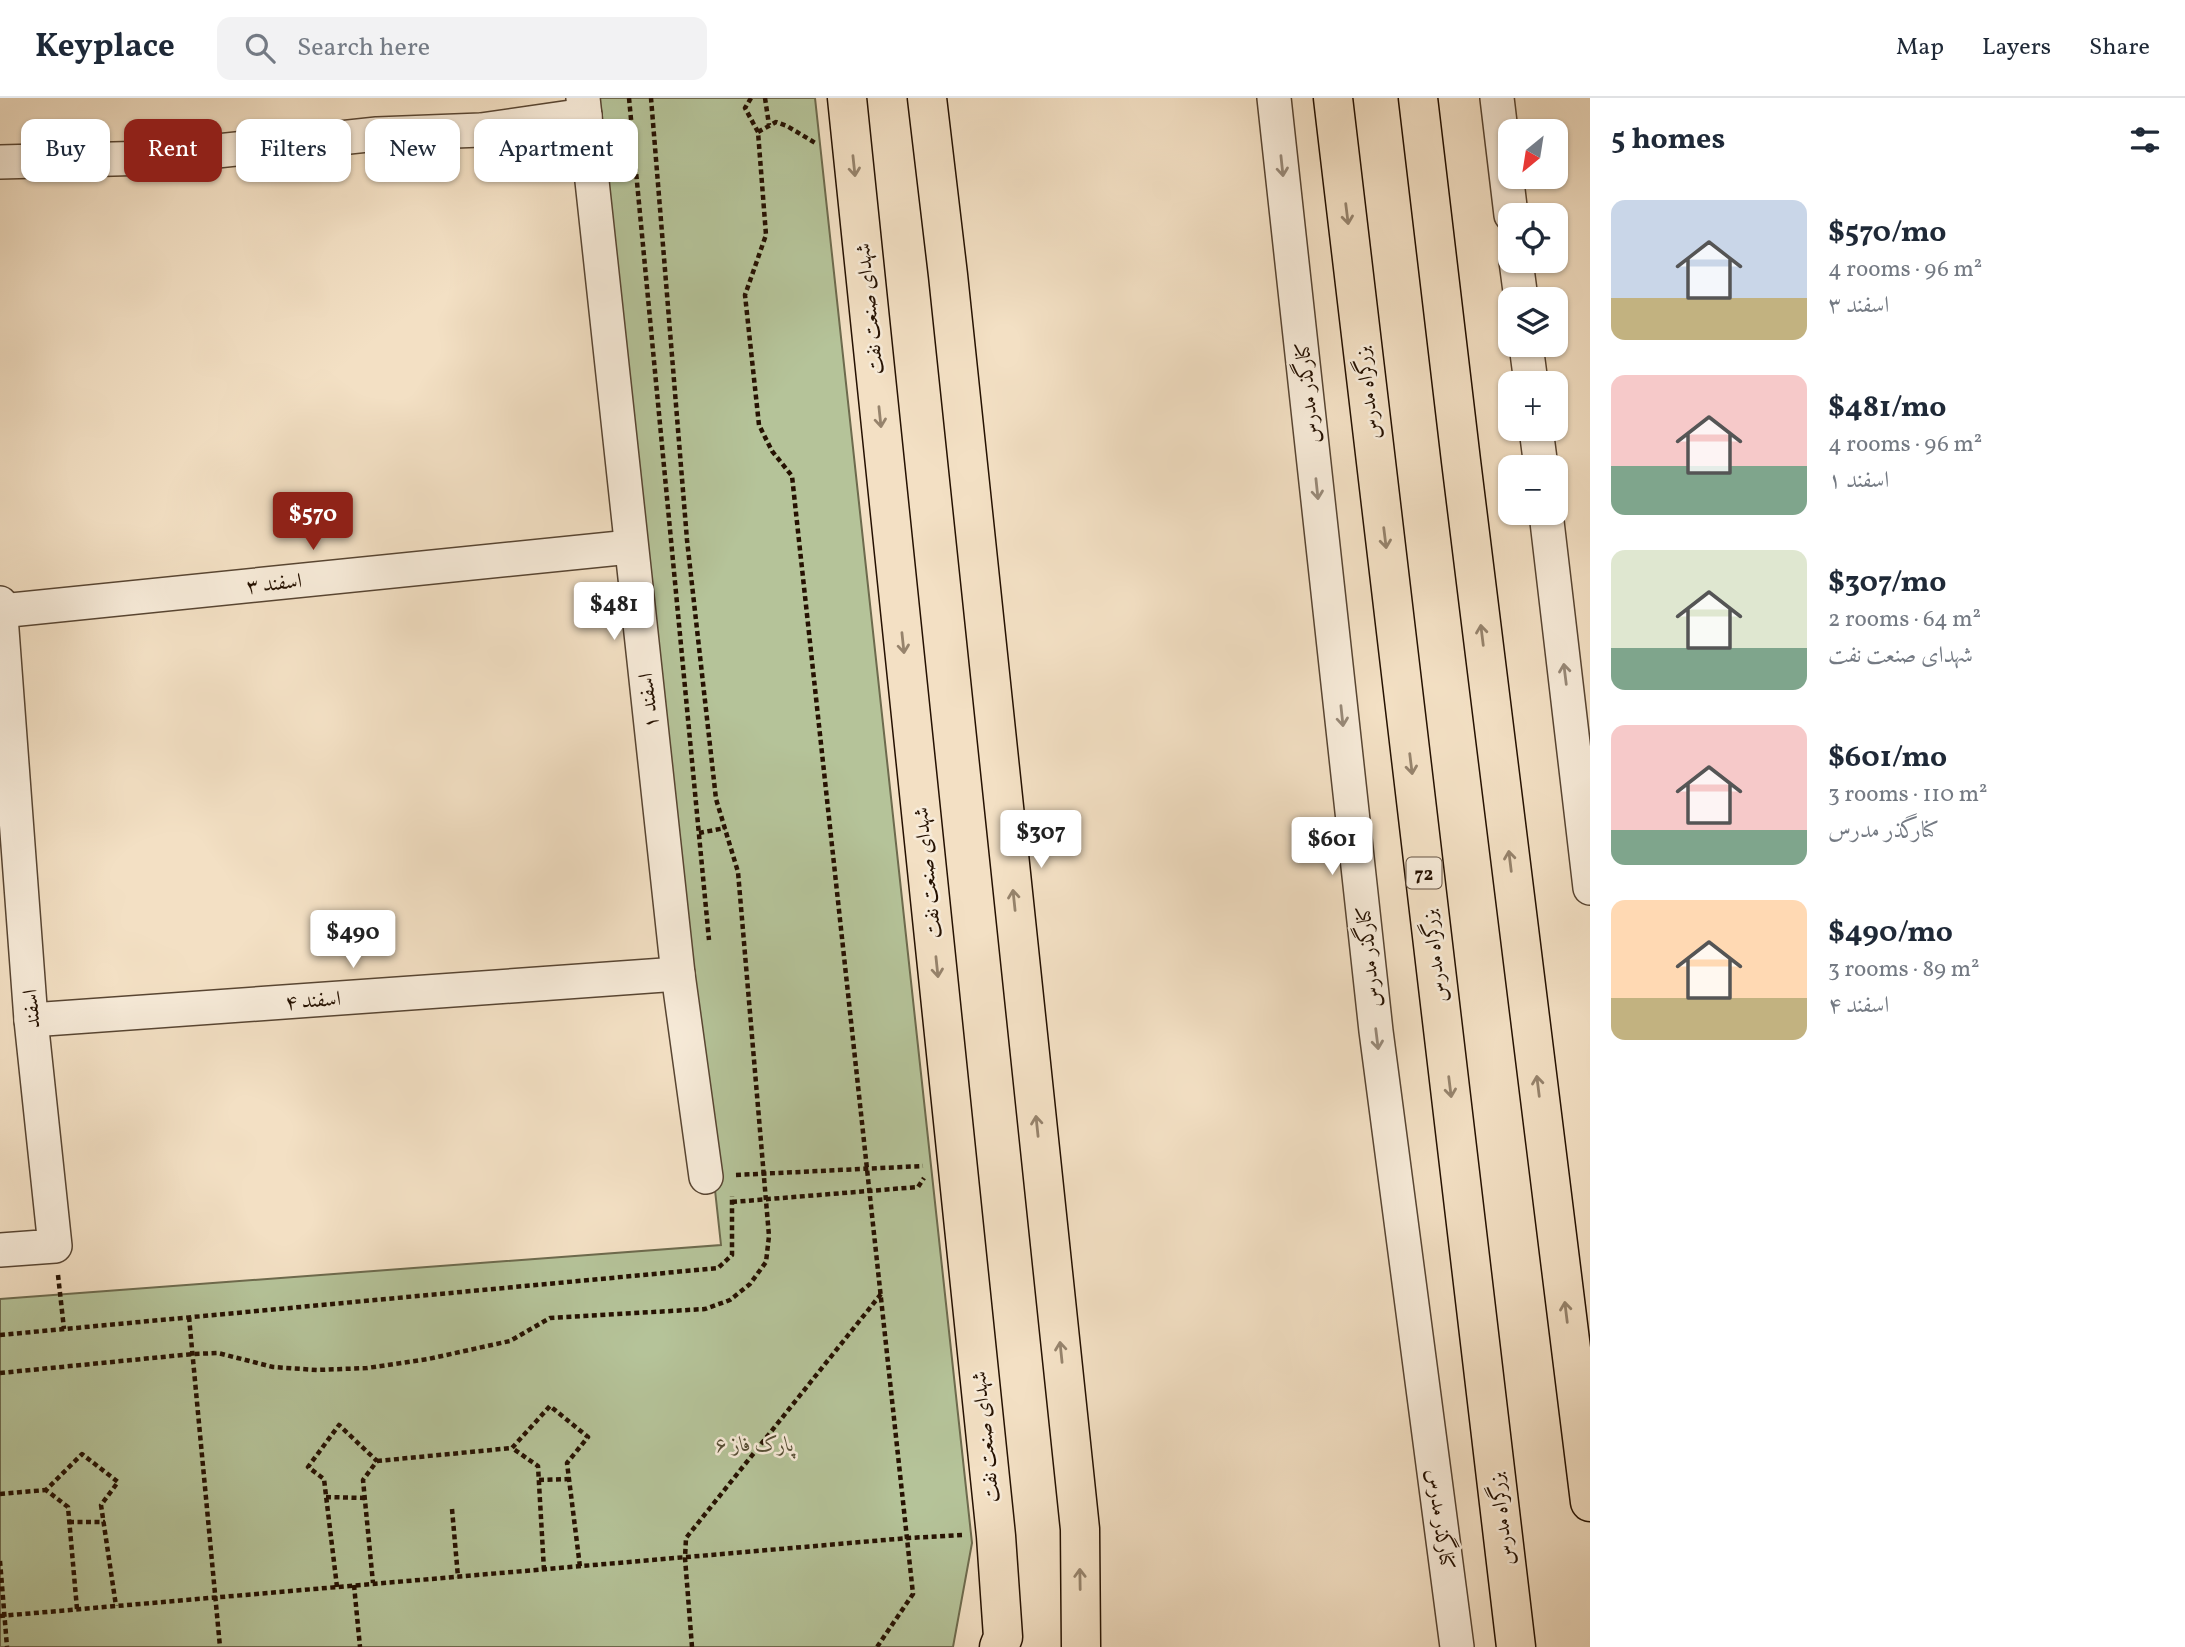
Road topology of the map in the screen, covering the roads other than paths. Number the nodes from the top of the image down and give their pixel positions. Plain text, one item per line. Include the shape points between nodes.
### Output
1 (847, 98) edge
2 (927, 98) edge
3 (1274, 98) edge
4 (1333, 98) edge
5 (1418, 98) edge
6 (1497, 98) edge
7 (584, 107) edge
8 (0, 162) edge
9 (1510, 203) edge
10 (1547, 525) edge
11 (630, 547) junction
12 (0, 603) edge
13 (1, 611) edge
14 (8, 816) edge
15 (1590, 888) edge
16 (678, 974) junction
17 (31, 1020) junction
18 (723, 1180) road end
19 (0, 1250) edge
20 (1590, 1502) edge
21 (999, 1647) edge
22 (1081, 1647) edge
23 (1457, 1647) edge
24 (1516, 1647) edge

1 -> 21 main road, شهدای صنعت نفت via 996,1536 1003,1637
22 -> 2 main road via 1080,1529
3 -> 23 street, کنارگذر مدرس via 1376,1031
4 -> 24 main road, بزرگراه مدرس / 72
20 -> 5 main road
6 - 9 street
7 - 8 street via 481,130 377,134 151,158
7 - 11 street, اسفند ۱
15 -> 10 street
11 - 13 street, اسفند ۳
11 - 16 street, اسفند ۱
12 - 13 street, اسفند
13 - 14 street, اسفند
14 - 17 street, اسفند
16 - 17 street, اسفند ۴
16 - 18 street, اسفند ۱
17 - 19 street, اسفند via 55,1246

